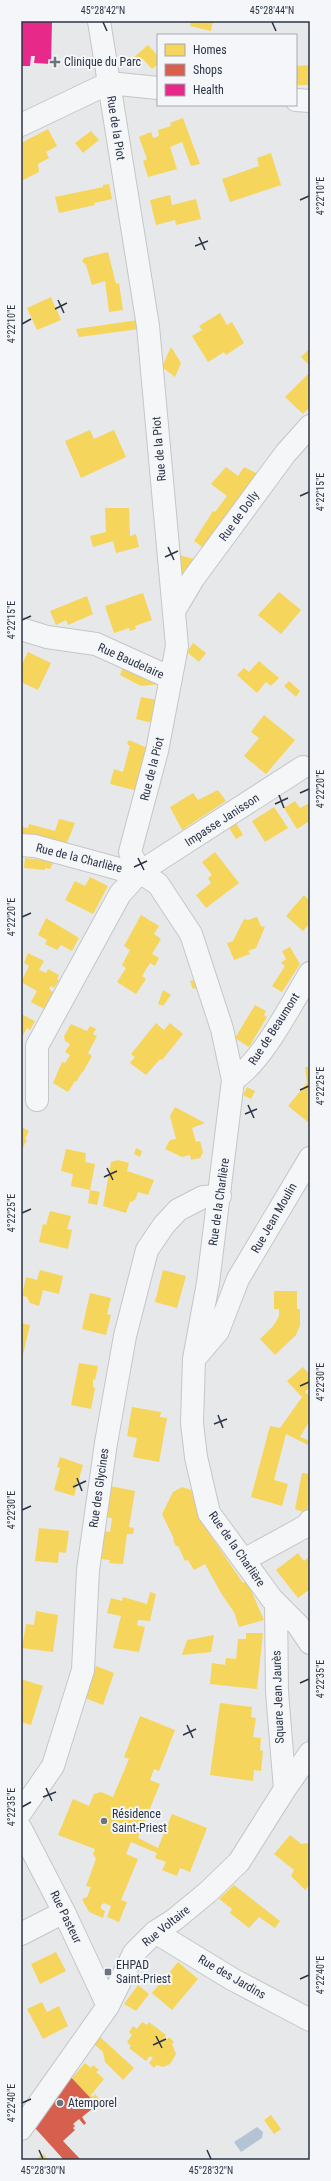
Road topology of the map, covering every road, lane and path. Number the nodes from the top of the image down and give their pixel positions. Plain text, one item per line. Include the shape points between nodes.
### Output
1 (99, 21) edge
2 (109, 83) junction
3 (157, 88) edge
4 (297, 100) edge
5 (310, 101) edge
6 (21, 124) edge
7 (310, 426) edge
8 (174, 611) junction
9 (21, 629) edge
10 (171, 678) junction
11 (303, 767) dead end
12 (21, 845) edge
13 (140, 872) junction
14 (310, 973) edge
15 (233, 1080) junction
16 (37, 1100) dead end
17 (310, 1158) edge
18 (220, 1196) junction
19 (238, 1279) junction
20 (208, 1283) junction
21 (194, 1359) junction
22 (310, 1521) edge
23 (244, 1560) junction
24 (276, 1604) junction
25 (310, 1643) edge
26 (310, 1753) edge
27 (285, 1788) junction
28 (21, 1812) edge
29 (21, 1829) edge
30 (64, 1912) junction
31 (155, 1932) junction
32 (21, 1934) edge
33 (108, 2006) junction
34 (310, 2020) edge
35 (21, 2129) edge

1 - 2 street, Rue de la Piot
2 - 3 street
2 - 6 street
2 - 8 street, Rue de la Piot via 148,326
4 - 5 street
7 - 8 street, Rue de Dolly via 285,454 193,579
8 - 10 street, Rue de la Piot via 177,646
9 - 10 street, Rue Baudelaire via 47,637 96,644
10 - 13 street, Rue de la Piot via 157,751 130,852
11 - 13 street, Impasse Janisson
12 - 13 street, Rue de la Charlière via 35,846 118,869
13 - 15 street, Rue de la Charlière via 158,884 191,934 222,1029
13 - 16 street, Impasse Janisson via 120,894 37,1046
14 - 15 street, Rue de Beaumont via 256,1060
15 - 18 street, Rue de la Charlière
17 - 19 street, Rue Jean Moulin
18 - 20 street, Rue de la Charlière
18 - 28 street, Rue des Glycines via 203,1197 178,1210 147,1250 125,1336 106,1443 88,1570 83,1670 53,1766
19 - 20 street via 226,1285
19 - 21 street, Rue Jean Moulin via 218,1331
20 - 21 street, Rue de la Charlière
21 - 23 street, Rue de la Charlière via 192,1423 196,1457 209,1513
22 - 23 street via 306,1526
23 - 24 street, Rue de la Charlière
24 - 25 street, Rue de la Charlière via 298,1625
24 - 27 street, Square Jean Jaurès via 278,1700
26 - 27 street, Rue Voltaire
27 - 31 street, Rue Voltaire via 239,1862 208,1892
29 - 30 street, Rue Pasteur
30 - 32 street
30 - 33 street, Rue Pasteur
31 - 33 street, Rue Voltaire via 134,1953
31 - 34 street, Rue des Jardins via 232,1979
33 - 35 street, Rue Voltaire

